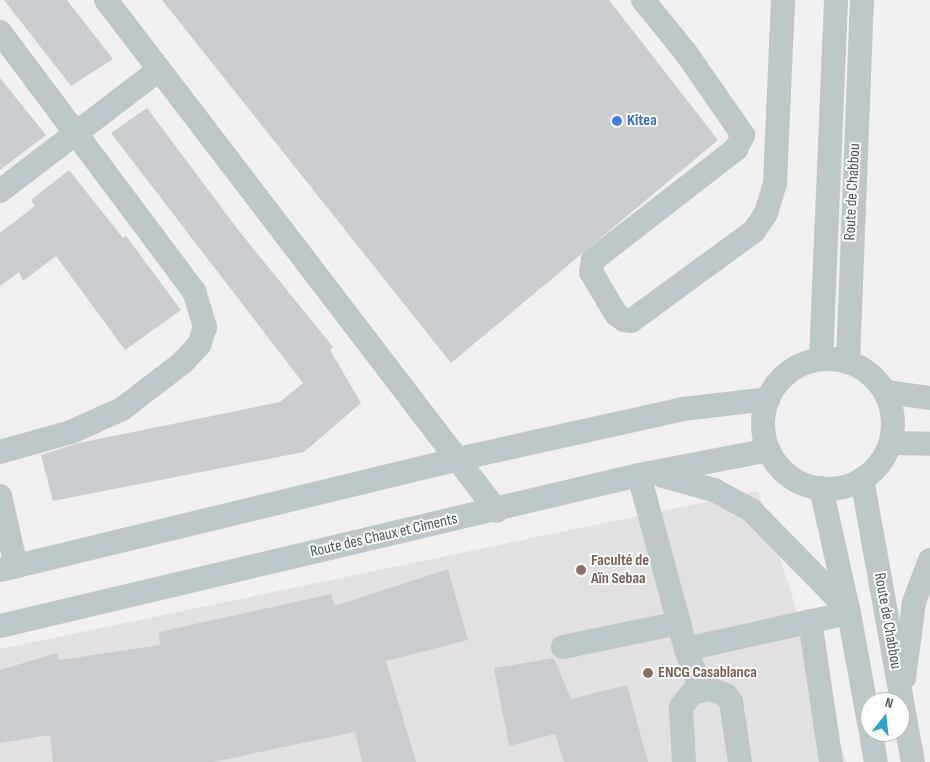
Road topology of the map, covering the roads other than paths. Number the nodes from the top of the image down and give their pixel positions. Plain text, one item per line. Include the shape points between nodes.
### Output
1 (106, 0) edge
2 (643, 0) edge
3 (783, 0) edge
4 (835, 9) edge
5 (862, 11) edge
6 (0, 32) edge
7 (158, 70) junction
8 (77, 131) junction
9 (743, 140) junction
10 (777, 144) junction
11 (0, 191) edge
12 (820, 359) junction
13 (848, 362) junction
14 (886, 392) junction
15 (930, 398) edge
16 (768, 399) junction
17 (891, 443) junction
18 (930, 444) edge
19 (769, 450) junction
20 (0, 452) edge
21 (458, 458) junction
22 (644, 474) junction
23 (862, 479) junction
24 (821, 488) junction
25 (0, 496) edge
26 (497, 511) junction
27 (930, 560) edge
28 (8, 568) edge
29 (849, 611) junction
30 (810, 622) junction
31 (679, 623) junction
32 (0, 626) edge
33 (563, 646) dead end
34 (686, 649) junction
35 (701, 689) junction
36 (864, 692) edge
37 (901, 692) edge
38 (903, 692) edge
39 (873, 742) edge
40 (910, 742) edge
41 (684, 762) edge
42 (740, 762) edge
43 (831, 762) edge
44 (876, 762) edge
45 (913, 762) edge

1 - 7 street
2 - 9 street via 739,126
3 - 10 street
4 - 12 street, Route de Chabbou
5 - 13 street, Route de Chabbou
6 - 8 street
7 - 8 street
7 - 21 street
8 - 11 street
8 - 20 street via 194,291 204,317 204,337 182,363 115,413 71,432
9 - 10 street
9 - 10 street via 736,149 593,260 592,275 620,318 632,321 638,318 754,231 773,194
12 - 13 street
12 - 16 street via 784,375
13 - 14 street via 866,370
14 - 15 street
14 - 17 street via 894,422
16 - 19 street via 763,425
16 - 21 street via 683,408
17 - 18 street
17 - 23 street via 878,465
19 - 22 street, Route des Chaux et Ciments
19 - 24 street via 784,472 806,486
21 - 26 street
21 - 28 street
22 - 26 street, Route des Chaux et Ciments
22 - 29 street via 700,485 751,510
22 - 31 street
23 - 24 street via 846,486
23 - 37 street, Route de Chabbou
24 - 29 street
25 - 28 street
26 - 32 street, Route des Chaux et Ciments
27 - 38 street via 914,602
29 - 30 street
29 - 36 street
30 - 34 street
30 - 43 street
31 - 33 street
31 - 34 street
34 - 35 street
35 - 41 street via 692,693 681,707
35 - 42 street via 718,691 731,702
39 - 44 street
40 - 45 street, Route de Chabbou

